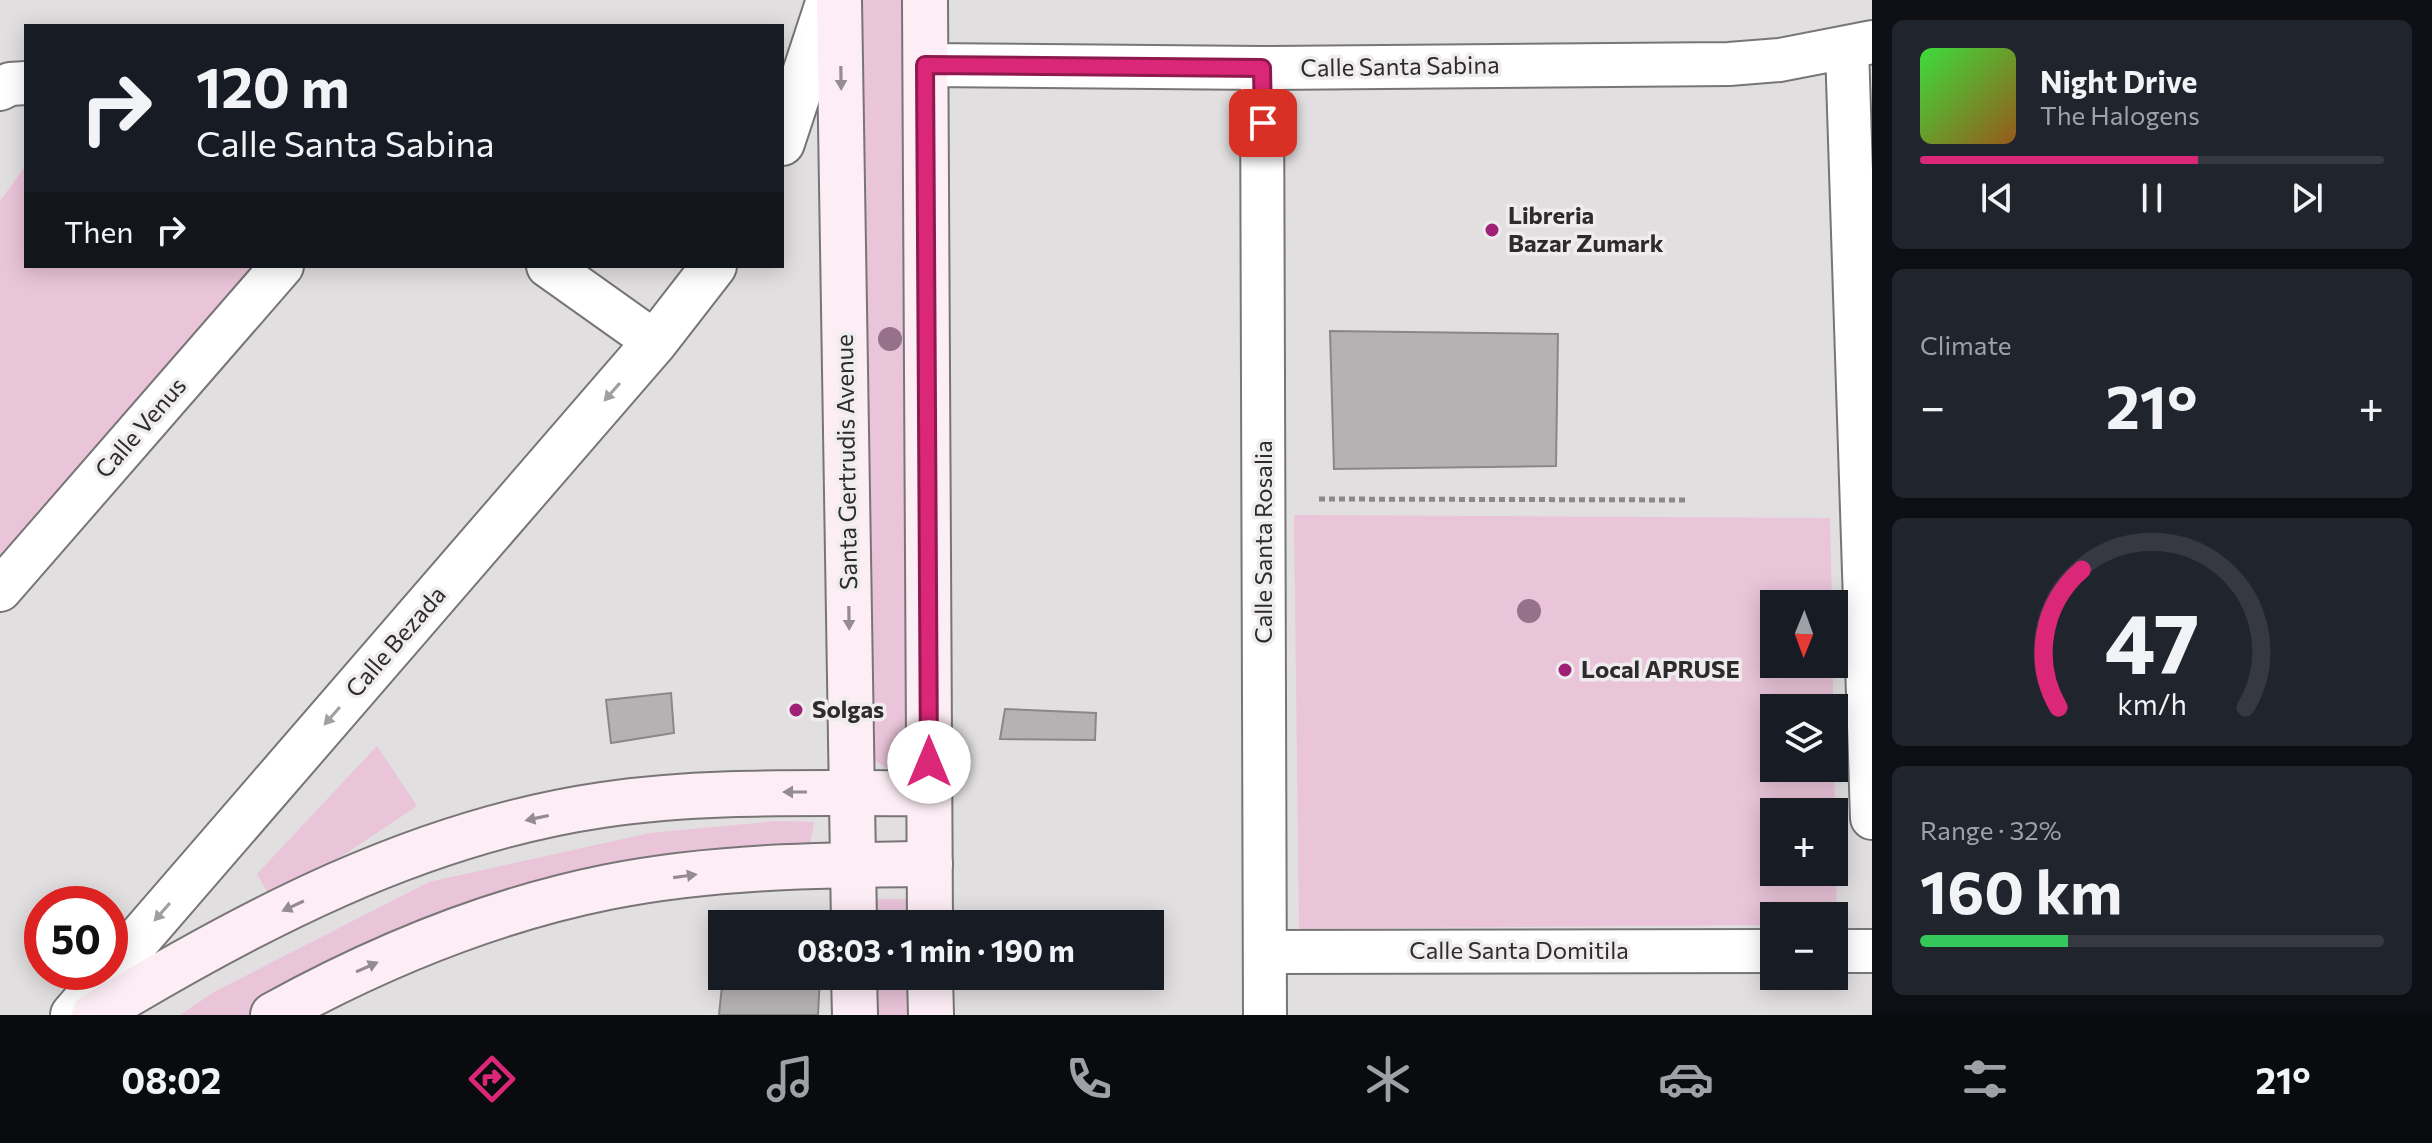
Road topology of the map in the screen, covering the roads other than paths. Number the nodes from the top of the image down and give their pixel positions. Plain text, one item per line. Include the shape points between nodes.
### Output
1 (829, 0) edge
2 (839, 0) edge
3 (925, 0) edge
4 (1859, 45) edge
5 (925, 65) junction
6 (1262, 68) junction
7 (24, 83) edge
8 (0, 89) edge
9 (784, 137) edge
10 (280, 268) edge
11 (551, 268) edge
12 (712, 268) edge
13 (655, 342) junction
14 (0, 590) edge
15 (929, 793) junction
16 (852, 794) junction
17 (1872, 818) edge
18 (930, 864) junction
19 (853, 865) junction
20 (854, 910) edge
21 (930, 910) edge
22 (1760, 951) edge
23 (1848, 951) edge
24 (1872, 951) edge
25 (1265, 952) junction
26 (854, 990) edge
27 (930, 990) edge
28 (73, 1015) edge
29 (94, 1015) edge
30 (273, 1015) edge
31 (855, 1015) edge
32 (931, 1015) edge
33 (1265, 1015) edge

1 - 9 street
2 -> 16 main road, Santa Gertrudis Avenue
3 - 5 main road
4 - 6 street, Calle Santa Sabina via 1729,64
4 - 17 street
5 - 6 street, Calle Santa Sabina
5 - 15 main road
6 - 25 street, Calle Santa Rosalia
7 - 8 street
10 - 14 street, Calle Venus
11 - 13 street
12 - 13 street, Calle Bezada
13 -> 28 street, Calle Bezada
15 - 16 main road
15 - 18 main road
16 - 19 main road, Santa Gertrudis Avenue
16 -> 29 main road via 700,794 600,805 441,843 221,940
18 - 19 main road
18 - 21 main road
19 - 20 main road, Santa Gertrudis Avenue
30 -> 19 main road via 433,937 528,907 608,887 696,874
22 - 25 street, Calle Santa Domitila
23 - 24 street
25 - 33 street, Calle Santa Rosalia
26 - 31 main road
27 - 32 main road

